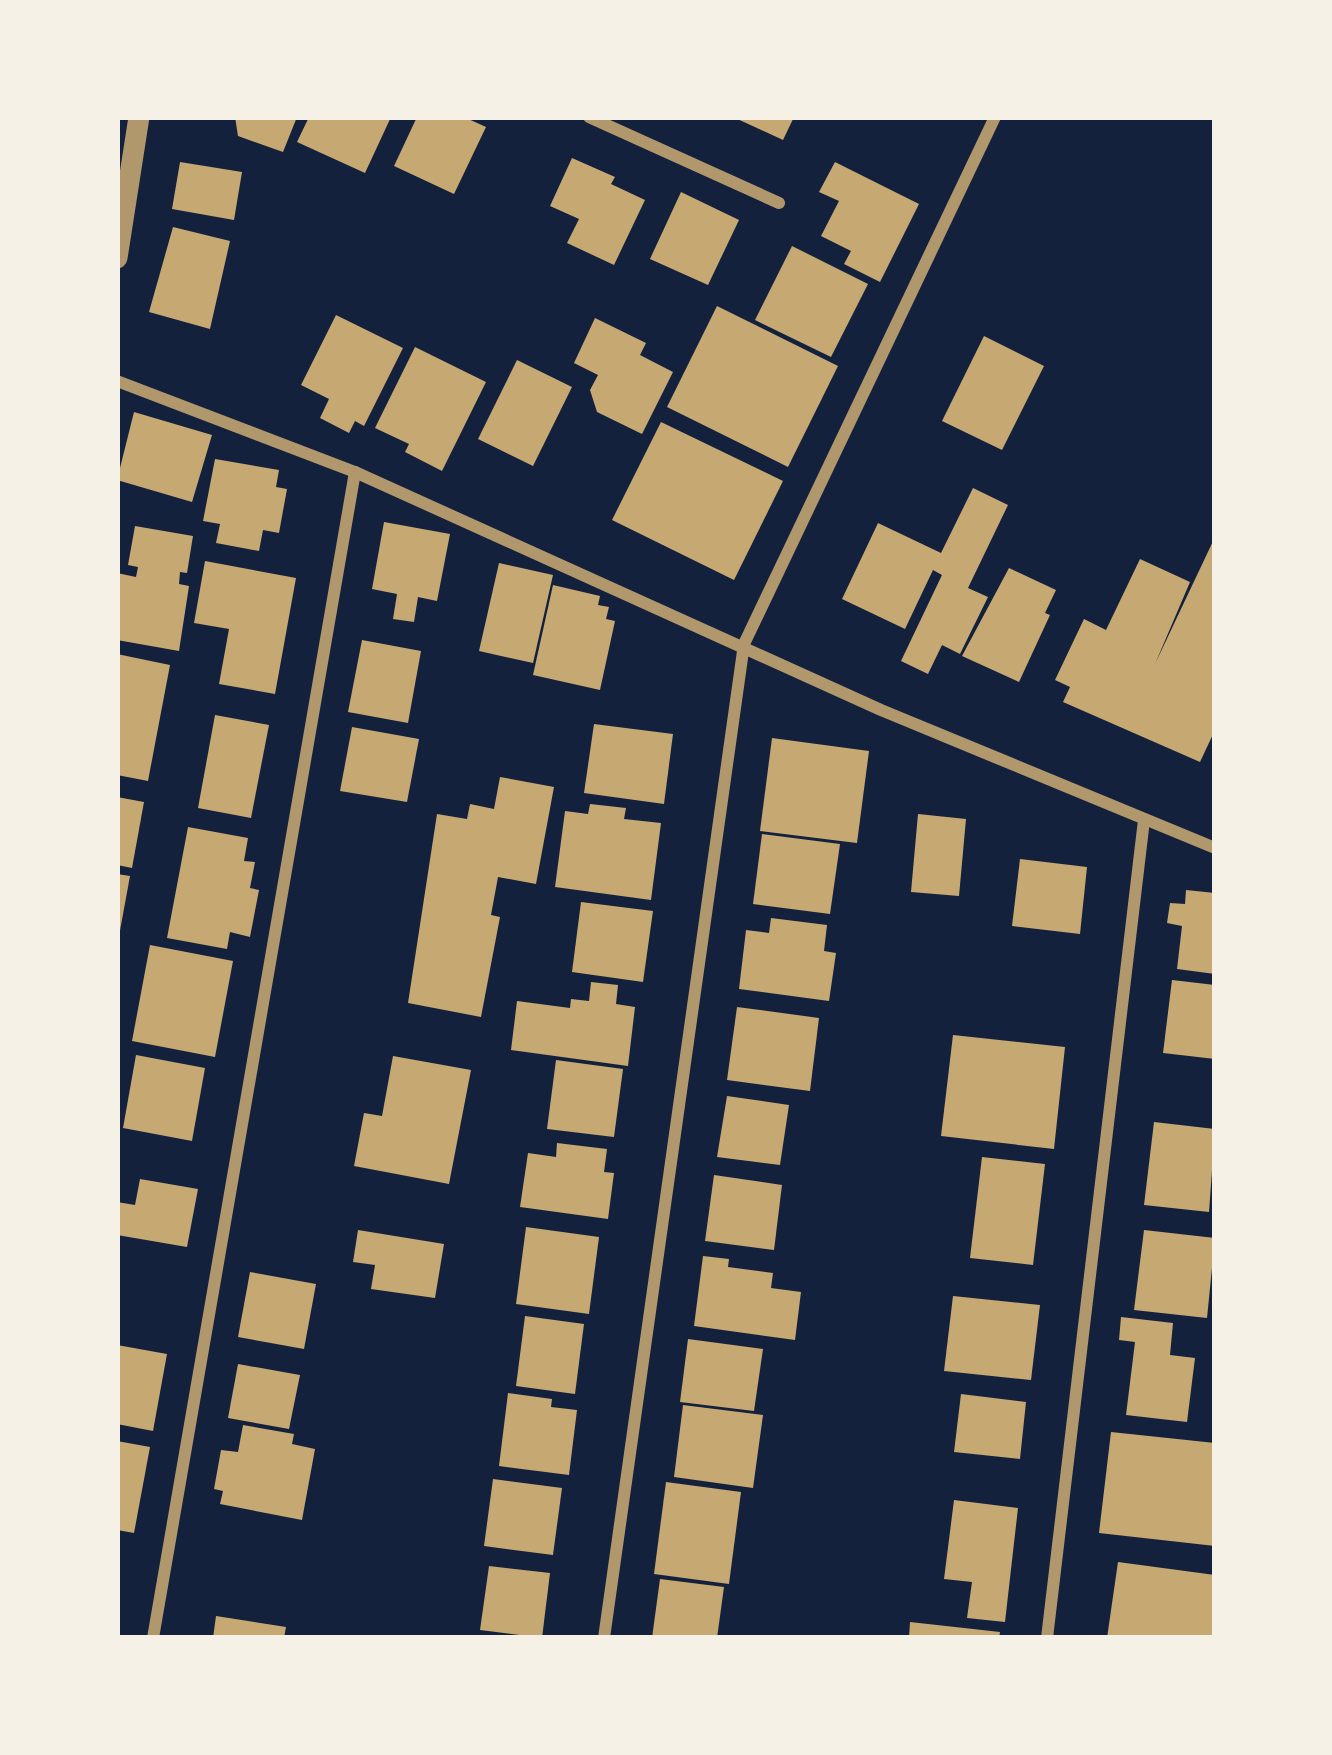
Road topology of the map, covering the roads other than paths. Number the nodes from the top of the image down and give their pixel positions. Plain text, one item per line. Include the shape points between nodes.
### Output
1 (140, 117) edge
2 (589, 117) edge
3 (995, 117) edge
4 (779, 203) dead end
5 (117, 258) edge
6 (117, 382) edge
7 (355, 472) junction
8 (744, 644) junction
9 (1144, 820) junction
10 (1215, 848) edge
11 (153, 1638) edge
12 (604, 1638) edge
13 (1047, 1638) edge

1 - 5 street
2 - 4 street
3 - 8 street
6 - 7 street
7 - 8 street
7 - 11 street
8 - 9 street
8 - 12 street
9 - 10 street
9 - 13 street

